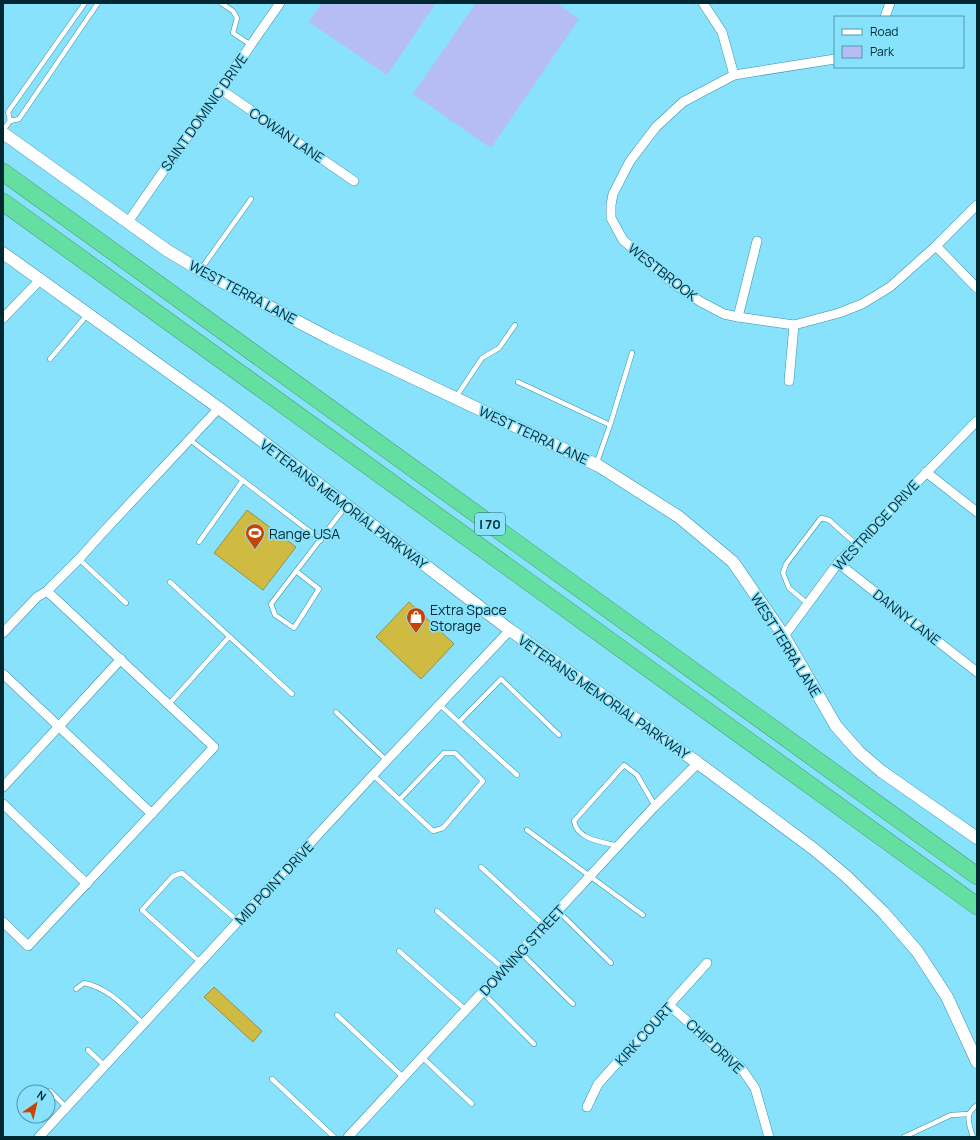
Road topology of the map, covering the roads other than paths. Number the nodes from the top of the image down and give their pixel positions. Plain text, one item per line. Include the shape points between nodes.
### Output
1 (85, 3) edge
2 (98, 3) edge
3 (221, 3) edge
4 (280, 3) edge
5 (703, 3) edge
6 (890, 3) edge
7 (885, 16) edge
8 (251, 45) junction
9 (834, 59) edge
10 (734, 75) junction
11 (220, 89) junction
12 (10, 121) junction
13 (3, 132) edge
14 (3, 172) edge
15 (354, 181) dead end
16 (251, 199) dead end
17 (3, 202) edge
18 (977, 205) edge
19 (128, 222) junction
20 (757, 241) dead end
21 (936, 246) junction
22 (3, 253) edge
23 (200, 270) junction
24 (40, 280) junction
25 (977, 288) edge
26 (88, 314) junction
27 (3, 318) edge
28 (738, 318) junction
29 (516, 324) dead end
30 (794, 325) junction
31 (632, 353) dead end
32 (50, 358) dead end
33 (789, 380) dead end
34 (518, 382) dead end
35 (455, 398) junction
36 (219, 408) junction
37 (977, 421) edge
38 (610, 425) junction
39 (190, 440) junction
40 (596, 465) junction
41 (926, 472) junction
42 (243, 480) junction
43 (346, 506) junction
44 (977, 512) edge
45 (321, 540) junction
46 (200, 542) dead end
47 (856, 544) junction
48 (79, 559) junction
49 (838, 563) junction
50 (296, 571) junction
51 (170, 582) dead end
52 (47, 591) junction
53 (126, 603) dead end
54 (808, 604) junction
55 (510, 630) junction
56 (3, 633) edge
57 (784, 636) junction
58 (229, 637) junction
59 (121, 659) junction
60 (977, 672) edge
61 (3, 674) edge
62 (292, 694) dead end
63 (169, 704) junction
64 (440, 705) junction
65 (336, 712) dead end
66 (459, 722) junction
67 (59, 726) junction
68 (559, 735) dead end
69 (387, 761) junction
70 (698, 763) junction
71 (373, 775) junction
72 (517, 775) dead end
73 (3, 787) edge
74 (400, 799) junction
75 (3, 804) edge
76 (655, 806) junction
77 (152, 814) junction
78 (526, 830) dead end
79 (977, 838) edge
80 (619, 846) junction
81 (481, 867) dead end
82 (977, 876) edge
83 (590, 877) junction
84 (86, 884) junction
85 (977, 906) edge
86 (437, 910) dead end
87 (558, 911) junction
88 (643, 915) dead end
89 (3, 922) edge
90 (238, 922) junction
91 (545, 926) junction
92 (399, 951) dead end
93 (520, 952) junction
94 (201, 963) junction
95 (611, 963) dead end
96 (707, 963) dead end
97 (504, 969) junction
98 (76, 989) dead end
99 (482, 992) junction
100 (573, 1004) dead end
101 (670, 1006) junction
102 (466, 1010) junction
103 (337, 1015) dead end
104 (144, 1024) junction
105 (534, 1044) dead end
106 (88, 1050) dead end
107 (422, 1057) junction
108 (977, 1062) edge
109 (105, 1066) junction
110 (403, 1077) junction
111 (272, 1079) dead end
112 (56, 1097) edge
113 (472, 1104) dead end
114 (977, 1105) edge
115 (587, 1107) dead end
116 (67, 1108) junction
117 (969, 1114) junction
118 (39, 1137) edge
119 (334, 1137) edge
120 (348, 1137) edge
121 (769, 1137) edge
122 (904, 1137) edge
123 (973, 1137) edge

1 - 12 lane via 8,112
2 - 12 lane via 19,118
3 - 8 lane via 233,11 237,18 233,33
4 - 8 street, SAINT DOMINIC DRIVE
5 - 10 street via 722,32
6 - 7 street
8 - 11 street, SAINT DOMINIC DRIVE
9 - 10 street, WESTBROOK
10 - 28 street, WESTBROOK via 683,102 656,126 630,161 613,194 611,218 623,240 673,283 724,314
11 - 15 street, COWAN LANE
11 - 19 street, SAINT DOMINIC DRIVE
12 - 13 lane
13 - 19 street, WEST TERRA LANE
14 - 82 highway, I 70
16 - 23 lane
17 - 85 highway, I 70
18 - 21 street
19 - 23 street, WEST TERRA LANE
20 - 28 street
21 - 25 street
21 - 30 street via 890,286 862,304
22 - 24 street, VETERANS MEMORIAL PARKWAY
23 - 35 street, WEST TERRA LANE via 331,339
24 - 26 street, VETERANS MEMORIAL PARKWAY
24 - 27 street
26 - 32 lane
26 - 36 street, VETERANS MEMORIAL PARKWAY
28 - 30 street, WESTBROOK
29 - 35 lane via 499,348 482,358
30 - 33 street
31 - 38 lane
34 - 38 lane
35 - 40 street, WEST TERRA LANE
36 - 39 street
36 - 43 street, VETERANS MEMORIAL PARKWAY
37 - 41 street, WESTRIDGE DRIVE
38 - 40 lane
39 - 42 lane
39 - 48 street
40 - 57 street, WEST TERRA LANE via 679,517 733,562
41 - 44 street
41 - 47 street, WESTRIDGE DRIVE
42 - 45 lane
42 - 46 lane
43 - 45 lane
43 - 55 street, VETERANS MEMORIAL PARKWAY
45 - 50 lane
47 - 49 street, WESTRIDGE DRIVE
47 - 54 lane via 829,520 821,518 786,564 783,573 789,588
48 - 52 street
48 - 53 lane
49 - 54 street, WESTRIDGE DRIVE
49 - 60 street, DANNY LANE
50 - 50 lane via 271,604 275,615 294,628 319,589
51 - 58 lane
52 - 56 street via 37,597
52 - 59 street
54 - 57 street, WESTRIDGE DRIVE
55 - 64 street, MID POINT DRIVE
55 - 70 street, VETERANS MEMORIAL PARKWAY
57 - 79 street, WEST TERRA LANE via 836,726 859,752 881,771
58 - 62 lane
58 - 63 lane
59 - 63 street
59 - 67 street
61 - 67 street
63 - 77 street via 214,747
64 - 66 lane
64 - 69 street, MID POINT DRIVE
65 - 69 lane
66 - 68 lane via 501,679
66 - 72 lane
67 - 73 street
67 - 77 street
69 - 71 street, MID POINT DRIVE
70 - 76 street, DOWNING STREET
70 - 108 street, VETERANS MEMORIAL PARKWAY via 815,850 883,912 917,951 947,997
71 - 74 lane
71 - 90 street, MID POINT DRIVE
74 - 74 lane via 433,831 443,828 483,781 455,753 444,753
75 - 84 street
76 - 80 street, DOWNING STREET
76 - 80 lane via 637,775 624,765 574,821 575,826 586,838
77 - 84 street
78 - 83 lane
80 - 83 street, DOWNING STREET
81 - 91 lane
83 - 87 street, DOWNING STREET
83 - 88 lane
84 - 89 street via 28,946
86 - 97 lane
87 - 91 street, DOWNING STREET
87 - 95 lane
90 - 94 street, MID POINT DRIVE
90 - 94 lane via 182,873 173,876 142,910
91 - 93 street, DOWNING STREET
92 - 102 lane
93 - 97 street, DOWNING STREET
93 - 100 lane
94 - 104 street, MID POINT DRIVE
96 - 101 street, KIRK COURT
97 - 99 street, DOWNING STREET
98 - 104 lane via 84,983 108,992
99 - 102 street, DOWNING STREET
99 - 105 lane
101 - 115 street, KIRK COURT via 598,1084
101 - 121 street, CHIP DRIVE via 741,1068 755,1088
102 - 107 street, DOWNING STREET
103 - 110 lane
104 - 109 street, MID POINT DRIVE
106 - 109 lane
107 - 110 street, DOWNING STREET
107 - 113 lane
109 - 116 street, MID POINT DRIVE
110 - 120 street, DOWNING STREET
111 - 119 lane
112 - 116 lane
114 - 117 lane
116 - 118 street, MID POINT DRIVE
117 - 122 lane via 951,1115
117 - 123 lane

